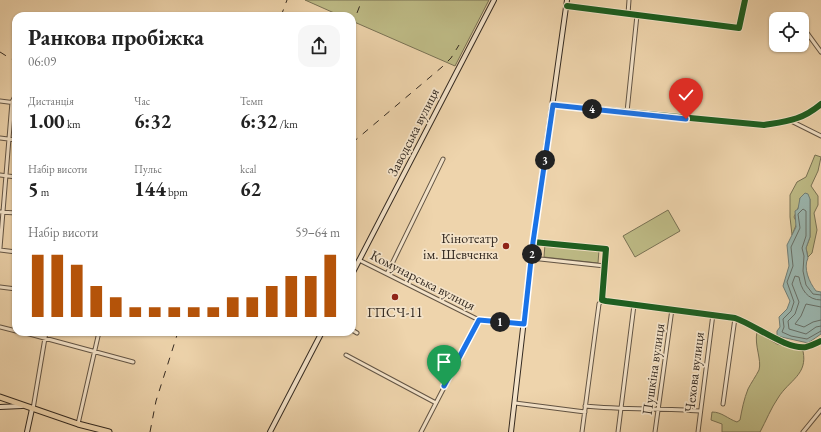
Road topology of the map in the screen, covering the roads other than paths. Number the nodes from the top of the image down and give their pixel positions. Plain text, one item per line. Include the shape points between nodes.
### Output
1 (494, 0) edge
2 (567, 0) edge
3 (630, 0) edge
4 (745, 0) edge
5 (567, 6) junction
6 (628, 14) junction
7 (637, 15) junction
8 (809, 36) edge
9 (821, 52) edge
10 (0, 101) edge
11 (12, 103) edge
12 (821, 104) edge
13 (553, 105) junction
14 (627, 112) junction
15 (12, 121) edge
16 (791, 121) junction
17 (764, 125) joint
18 (821, 136) edge
19 (0, 138) edge
20 (10, 139) junction
21 (443, 159) dead end
22 (0, 175) edge
23 (7, 176) junction
24 (12, 177) edge
25 (0, 212) edge
26 (4, 212) junction
27 (12, 213) edge
28 (533, 242) junction
29 (0, 249) edge
30 (12, 251) edge
31 (531, 258) junction
32 (359, 260) junction
33 (356, 266) edge
34 (605, 266) junction
35 (386, 274) junction
36 (0, 287) edge
37 (12, 288) edge
38 (602, 300) junction
39 (634, 305) junction
40 (672, 309) junction
41 (713, 314) junction
42 (735, 318) junction
43 (479, 320) junction
44 (524, 324) junction
45 (0, 327) edge
46 (12, 330) edge
47 (40, 336) edge
48 (98, 336) edge
49 (320, 336) edge
50 (45, 337) junction
51 (821, 341) edge
52 (94, 351) junction
53 (346, 355) dead end
54 (133, 362) dead end
55 (0, 397) edge
56 (436, 403) junction
57 (515, 403) junction
58 (723, 404) dead end
59 (22, 406) junction
60 (585, 406) junction
61 (0, 407) edge
62 (659, 408) junction
63 (32, 409) junction
64 (621, 409) junction
65 (821, 410) edge
66 (700, 411) junction
67 (585, 412) junction
68 (78, 424) junction
69 (27, 432) edge
70 (109, 432) edge
71 (270, 432) edge
72 (421, 432) edge
73 (511, 432) edge
74 (582, 432) edge
75 (618, 432) edge
76 (655, 432) edge
77 (698, 432) edge
78 (803, 432) edge

1 - 32 main road, Заводська вулиця
2 - 5 main road
3 - 6 street
4 - 7 street via 739,28
5 - 6 street
5 - 13 main road
6 - 7 street
7 - 14 street
8 - 9 street
10 - 11 street
12 - 16 street via 809,114
13 - 14 main road
13 - 28 main road
14 - 17 main road
15 - 20 street
16 - 17 street
16 - 18 street
19 - 20 street
20 - 23 street
21 - 35 street
22 - 23 street
23 - 24 street
23 - 26 street
25 - 26 street
26 - 27 street
26 - 29 street
28 - 31 main road
28 - 34 street via 606,249
29 - 30 street
31 - 34 street
31 - 44 main road
32 - 33 main road, Заводська вулиця
32 - 35 street, Комунарська вулиця
34 - 38 street
35 - 43 street, Комунарська вулиця
36 - 37 street
38 - 39 street
38 - 60 street via 599,304
39 - 40 street
39 - 64 street
40 - 41 street
40 - 62 street, Пушкіна вулиця
41 - 42 street
41 - 66 street, Чехова вулиця
42 - 51 street via 783,343 806,347
42 - 58 street
43 - 44 street, Комунарська вулиця
43 - 56 street
44 - 57 main road
45 - 46 street
47 - 50 street
48 - 52 street
49 - 71 main road
50 - 52 street
50 - 63 street
52 - 54 street
52 - 68 street
53 - 56 street
55 - 59 highway
56 - 72 street
57 - 67 street
57 - 73 main road
59 - 61 main road
59 - 63 highway
60 - 64 street
60 - 67 street
62 - 64 street
62 - 66 street
62 - 76 street, Пушкіна вулиця
63 - 68 highway
63 - 69 main road
64 - 75 street
65 - 78 street
66 - 77 street, Чехова вулиця
67 - 74 street
68 - 70 highway

